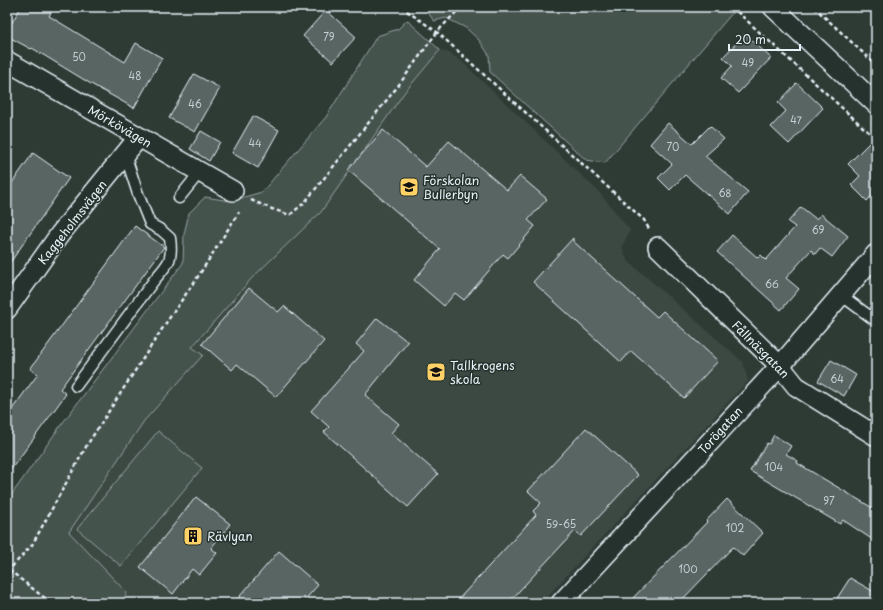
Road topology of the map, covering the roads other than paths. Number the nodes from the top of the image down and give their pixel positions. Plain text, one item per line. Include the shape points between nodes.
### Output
1 (774, 7) edge
2 (7, 61) edge
3 (876, 104) edge
4 (139, 137) junction
5 (125, 154) junction
6 (200, 172) junction
7 (240, 195) road end
8 (179, 198) dead end
9 (658, 247) road end
10 (876, 254) edge
11 (841, 295) junction
12 (7, 309) edge
13 (876, 320) edge
14 (780, 366) junction
15 (76, 386) dead end
16 (876, 436) edge
17 (561, 603) edge

1 - 3 street
2 - 4 street, Mörkövägen
4 - 5 street, Kaggeholmsvägen
4 - 6 street, Mörkövägen
5 - 12 street, Kaggeholmsvägen via 60,234
5 - 15 lane via 150,224 170,238 172,251 169,263
6 - 7 street, Mörkövägen
6 - 8 lane
9 - 14 street, Fållnäsgatan
10 - 11 street, Torögatan
11 - 13 lane
11 - 14 street, Torögatan
14 - 16 street, Fållnäsgatan via 796,386
14 - 17 street, Torögatan

